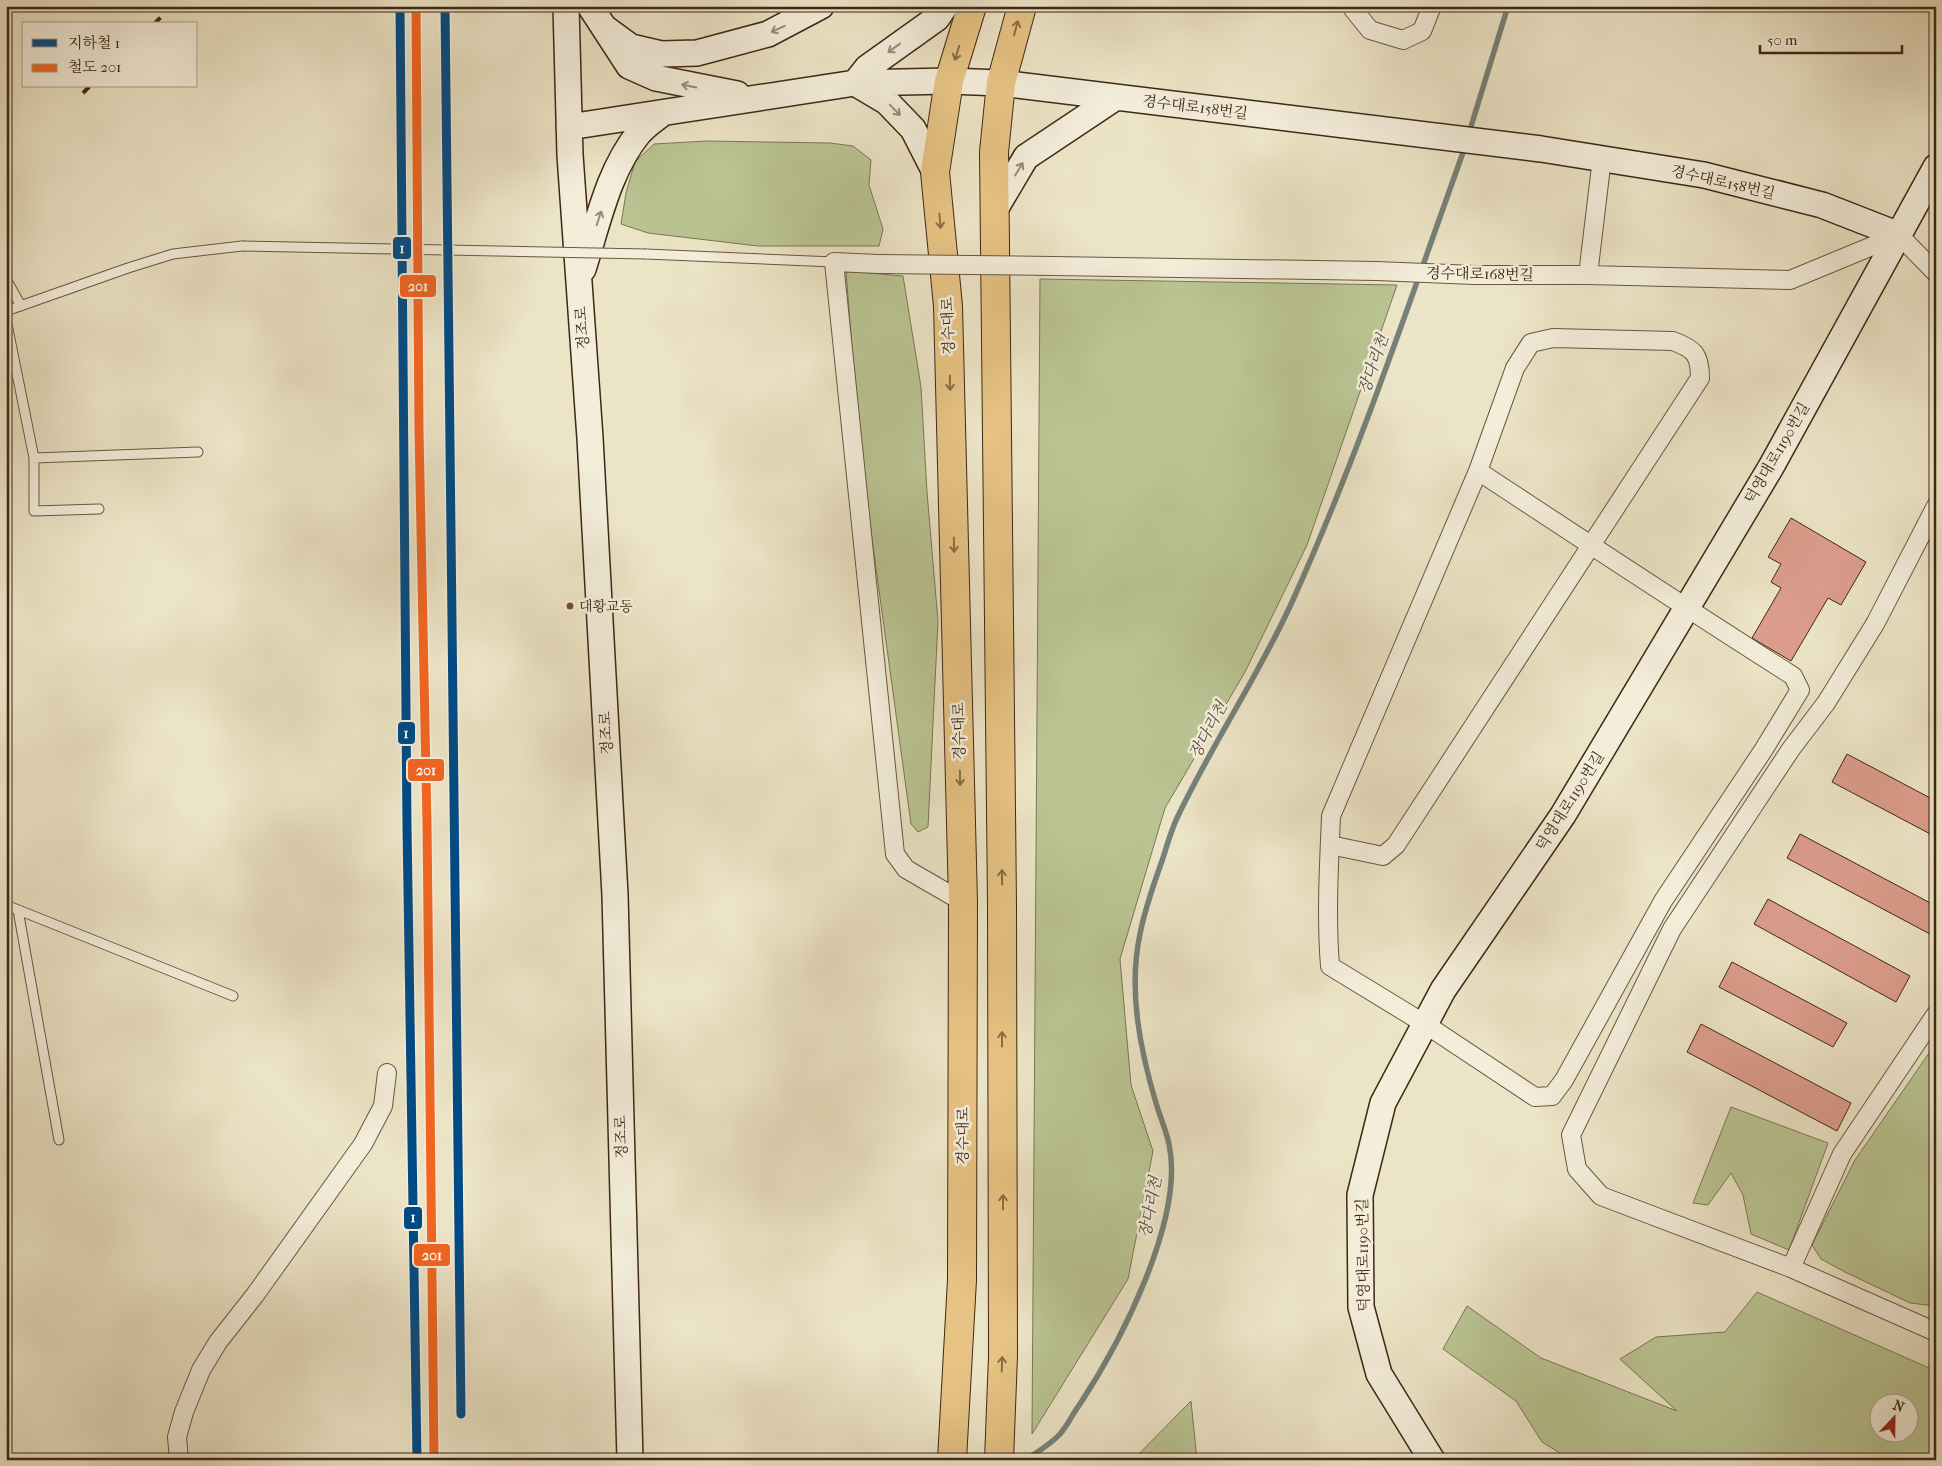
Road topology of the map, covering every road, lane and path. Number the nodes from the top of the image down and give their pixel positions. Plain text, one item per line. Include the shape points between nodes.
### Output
1 (566, 6) edge
2 (590, 6) edge
3 (821, 6) edge
4 (945, 6) edge
5 (972, 6) edge
6 (1022, 6) edge
7 (1353, 6) edge
8 (1432, 6) edge
9 (605, 28) junction
10 (949, 81) junction
11 (854, 83) junction
12 (1001, 83) junction
13 (1116, 97) junction
14 (754, 98) junction
15 (663, 112) junction
16 (569, 127) junction
17 (1602, 158) junction
18 (1936, 167) edge
19 (935, 172) junction
20 (994, 210) junction
21 (1899, 235) junction
22 (834, 262) junction
23 (1936, 273) edge
24 (1588, 275) junction
25 (6, 279) edge
26 (579, 281) junction
27 (21, 306) junction
28 (6, 311) edge
29 (6, 319) edge
30 (198, 452) dead end
31 (34, 458) junction
32 (1478, 471) junction
33 (1936, 506) edge
34 (99, 509) dead end
35 (1592, 546) junction
36 (1687, 608) junction
37 (1330, 845) junction
38 (963, 902) junction
39 (6, 905) edge
40 (18, 910) junction
41 (233, 996) dead end
42 (1936, 1014) edge
43 (1425, 1024) junction
44 (387, 1074) dead end
45 (59, 1140) dead end
46 (1791, 1268) junction
47 (1936, 1332) edge
48 (952, 1450) edge
49 (179, 1460) edge
50 (630, 1460) edge
51 (999, 1460) edge
52 (1432, 1460) edge

1 - 16 street, 정조로
2 - 9 street
3 -> 9 street via 768,34 697,53 661,54 631,47
4 -> 11 street via 937,18 867,68
5 -> 10 main road, 경수대로
12 -> 6 main road
7 - 8 street via 1370,30 1403,40 1422,31
14 -> 9 street via 656,78 629,66
10 - 11 street, 경수대로158번길
10 - 12 street, 경수대로158번길
10 - 19 main road, 경수대로
11 - 14 street, 경수대로158번길
11 -> 19 street via 887,102 913,129
12 - 13 street, 경수대로158번길
12 - 20 main road via 994,152
13 - 17 street, 경수대로158번길
20 -> 13 street via 1026,157
14 - 15 street, 경수대로158번길
15 - 16 street, 경수대로158번길
26 -> 15 street via 610,183 624,154 640,132
16 - 26 street, 정조로
17 - 21 street, 경수대로158번길 via 1704,175 1795,198
17 - 24 street
18 - 21 street, 덕영대로1190번길
19 -> 38 main road, 경수대로 via 948,306
51 -> 20 main road via 1003,1356 1002,904
21 - 23 street
21 - 24 street, 경수대로168번길 via 1790,280
21 - 36 street, 덕영대로1190번길 via 1771,467
22 - 24 street, 경수대로168번길, bridge
22 - 27 lane, bridge via 646,254 242,246 173,254
22 - 38 street via 895,854 906,869
25 - 27 lane
26 - 50 street, 정조로 via 615,895
27 - 28 lane
29 - 31 lane
30 - 31 lane
31 - 34 lane via 34,511
32 - 35 street
32 - 35 street via 1515,368 1531,343 1553,338 1673,340 1690,347 1700,362 1700,378
32 - 37 street via 1331,816
33 - 46 street via 1875,624 1826,703 1791,749 1672,929 1571,1135 1577,1169 1601,1196
35 - 36 street
35 - 37 street via 1396,845 1384,856
36 - 43 street, 덕영대로1190번길 via 1563,815 1443,990
36 - 43 street via 1794,676 1800,690 1663,901 1564,1080 1552,1096 1535,1097
37 - 43 street via 1327,936 1330,966
38 - 48 main road, 경수대로 via 962,1280
39 - 40 lane
40 - 41 lane
40 - 45 lane
42 - 46 street via 1842,1154
43 - 52 street, 덕영대로1190번길 via 1383,1103 1360,1195 1361,1307 1380,1374
44 - 49 street via 383,1106 301,1245 255,1295 218,1342 201,1370 177,1437
46 - 47 street

